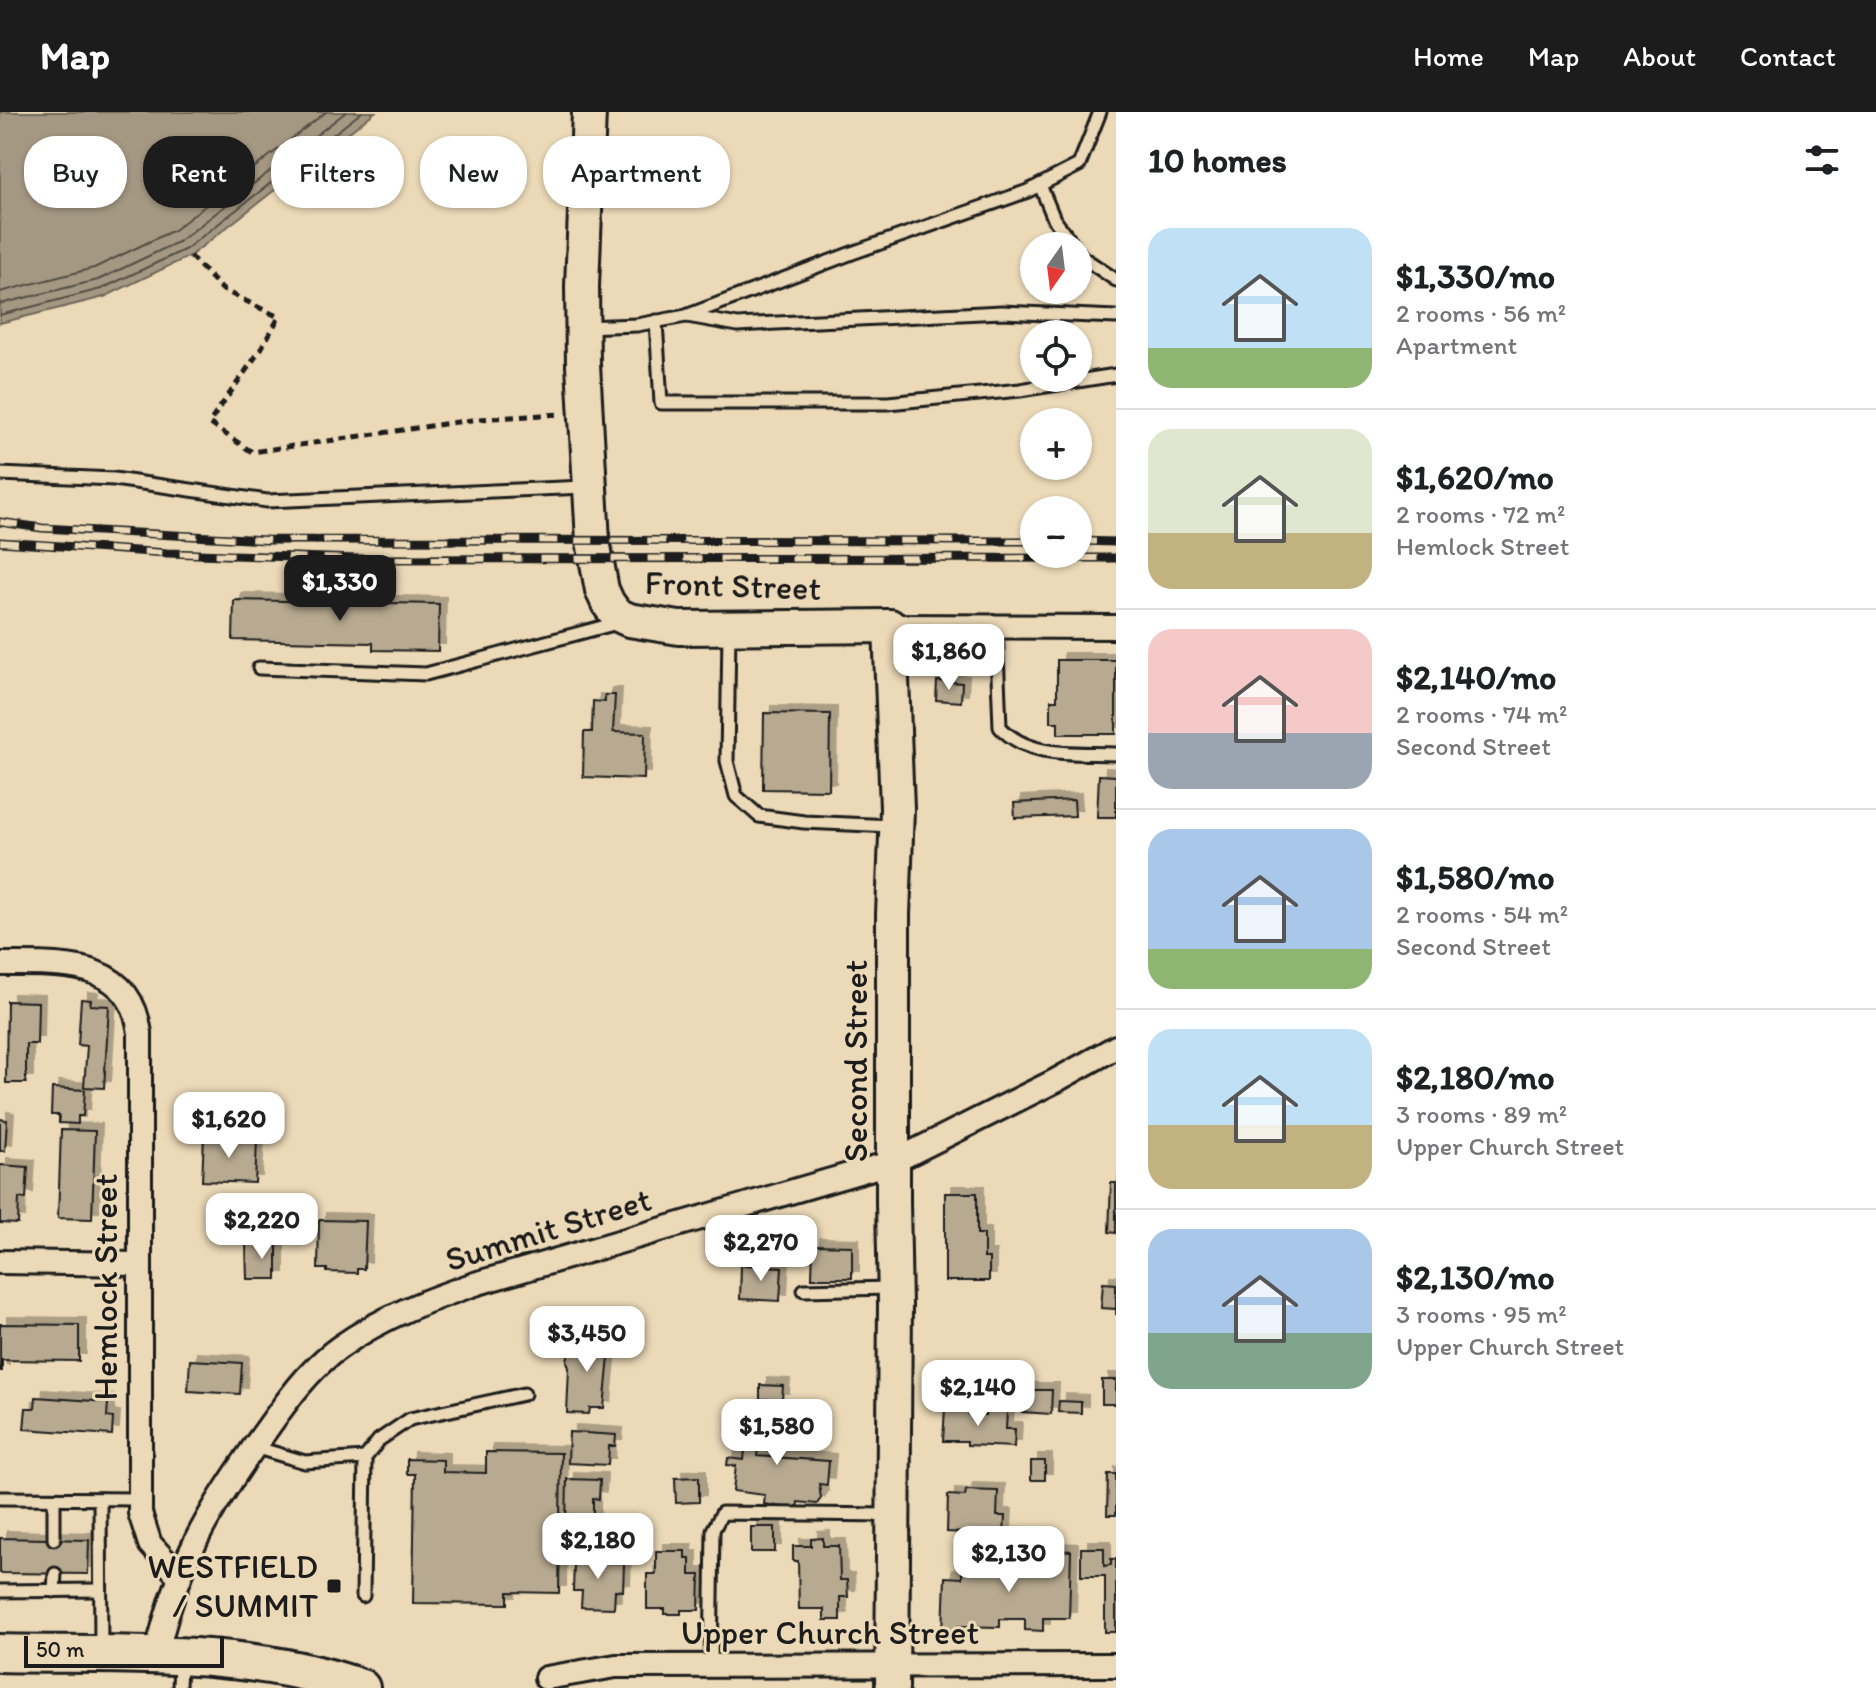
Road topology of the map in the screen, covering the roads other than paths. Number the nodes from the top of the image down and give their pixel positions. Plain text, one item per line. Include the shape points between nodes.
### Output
1 (589, 112) edge
2 (1100, 112) edge
3 (1040, 185) junction
4 (1064, 232) edge
5 (1092, 264) edge
6 (1116, 280) edge
7 (686, 316) junction
8 (1116, 317) edge
9 (656, 321) junction
10 (583, 327) junction
11 (1116, 375) edge
12 (0, 474) edge
13 (590, 486) junction
14 (629, 620) junction
15 (890, 626) junction
16 (996, 626) junction
17 (1116, 627) edge
18 (729, 628) junction
19 (259, 668) dead end
20 (1116, 754) edge
21 (896, 826) junction
22 (0, 964) edge
23 (1116, 1047) edge
24 (893, 1162) junction
25 (0, 1262) edge
26 (139, 1264) junction
27 (895, 1288) junction
28 (804, 1290) dead end
29 (524, 1394) dead end
30 (254, 1447) junction
31 (365, 1458) junction
32 (0, 1498) edge
33 (54, 1499) junction
34 (100, 1499) junction
35 (140, 1499) junction
36 (894, 1515) junction
37 (54, 1539) dead end
38 (55, 1574) dead end
39 (179, 1576) junction
40 (100, 1590) junction
41 (0, 1591) edge
42 (54, 1591) junction
43 (363, 1596) dead end
44 (0, 1653) edge
45 (101, 1655) junction
46 (1116, 1665) edge
47 (171, 1667) edge
48 (711, 1667) junction
49 (546, 1678) dead end
50 (893, 1678) edge
51 (361, 1688) edge

1 - 10 main road, Front Street
2 - 3 lane via 1079,165
3 - 4 lane
3 - 7 lane
5 - 6 lane
7 - 8 lane via 738,325 1002,312
7 - 9 lane
9 - 10 lane
9 - 11 lane via 661,403 888,403
10 - 13 main road, Front Street
12 - 13 lane via 114,479 267,501
13 - 14 main road, Front Street via 602,590 616,614
14 - 18 main road, Front Street
14 - 19 lane via 426,674
15 - 16 street, Front Street
15 - 18 main road, Front Street
15 - 21 main road, Second Street
16 - 17 street, Front Street
16 - 20 lane via 1000,727 1011,740 1032,749
18 - 21 lane via 727,761 736,796 759,816
21 - 24 main road, Second Street
22 - 26 street, Hemlock Street via 70,965 93,971 122,989 137,1016
23 - 24 street, Summit Street
24 - 27 main road, Second Street
24 - 30 street, Summit Street via 478,1283 401,1313 328,1357
25 - 26 street
26 - 35 street, Hemlock Street
27 - 28 lane
27 - 36 main road, Second Street
29 - 31 lane via 410,1419 379,1440
30 - 31 lane via 305,1462
30 - 39 street, Summit Street via 205,1520
31 - 43 lane
32 - 33 lane
33 - 34 lane
33 - 37 lane
34 - 35 lane
34 - 40 lane
35 - 39 street, Hemlock Street via 150,1544
36 - 48 lane via 722,1513 713,1530
36 - 50 main road, Second Street
38 - 42 lane
39 - 47 street, Summit Street
40 - 42 lane
40 - 45 lane
41 - 42 lane
44 - 45 main road
45 - 47 main road
46 - 50 street, Upper Church Street
47 - 51 main road via 237,1661 286,1667
48 - 49 street, Upper Church Street via 616,1666
48 - 50 street, Upper Church Street

